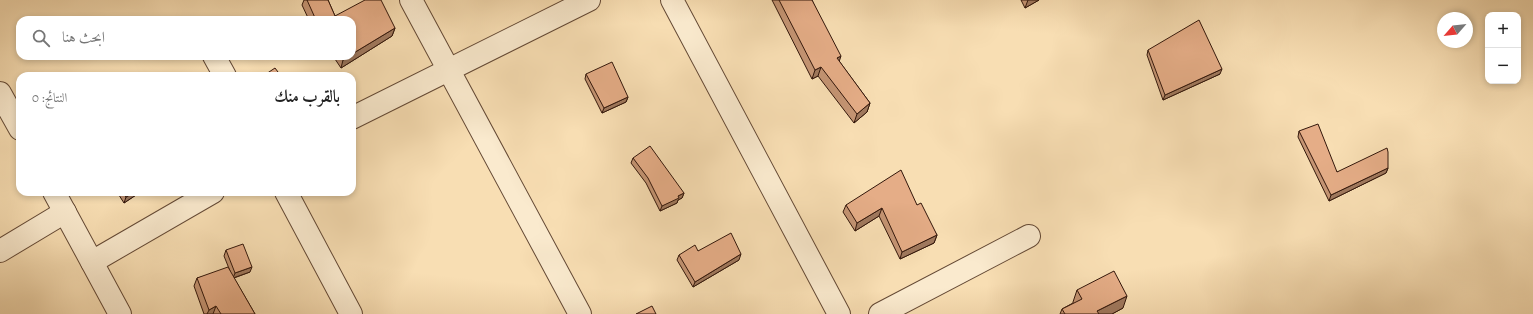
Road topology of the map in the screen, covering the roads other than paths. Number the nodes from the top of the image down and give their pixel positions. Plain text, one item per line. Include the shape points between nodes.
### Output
1 (411, 0) edge
2 (590, 0) edge
3 (672, 0) edge
4 (216, 60) edge
5 (449, 70) junction
6 (223, 72) edge
7 (0, 92) edge
8 (356, 116) edge
9 (16, 122) edge
10 (56, 196) edge
11 (206, 196) edge
12 (288, 196) edge
13 (65, 212) junction
14 (1029, 236) dead end
15 (0, 251) edge
16 (92, 262) junction
17 (120, 314) edge
18 (350, 314) edge
19 (580, 314) edge
20 (839, 314) edge
21 (880, 314) edge

1 - 5 street
2 - 5 street
3 - 20 street
4 - 6 street
5 - 8 street
5 - 19 street
7 - 9 street
10 - 13 street
11 - 16 street
12 - 18 street
13 - 15 street
13 - 16 street
14 - 21 street
16 - 17 street

